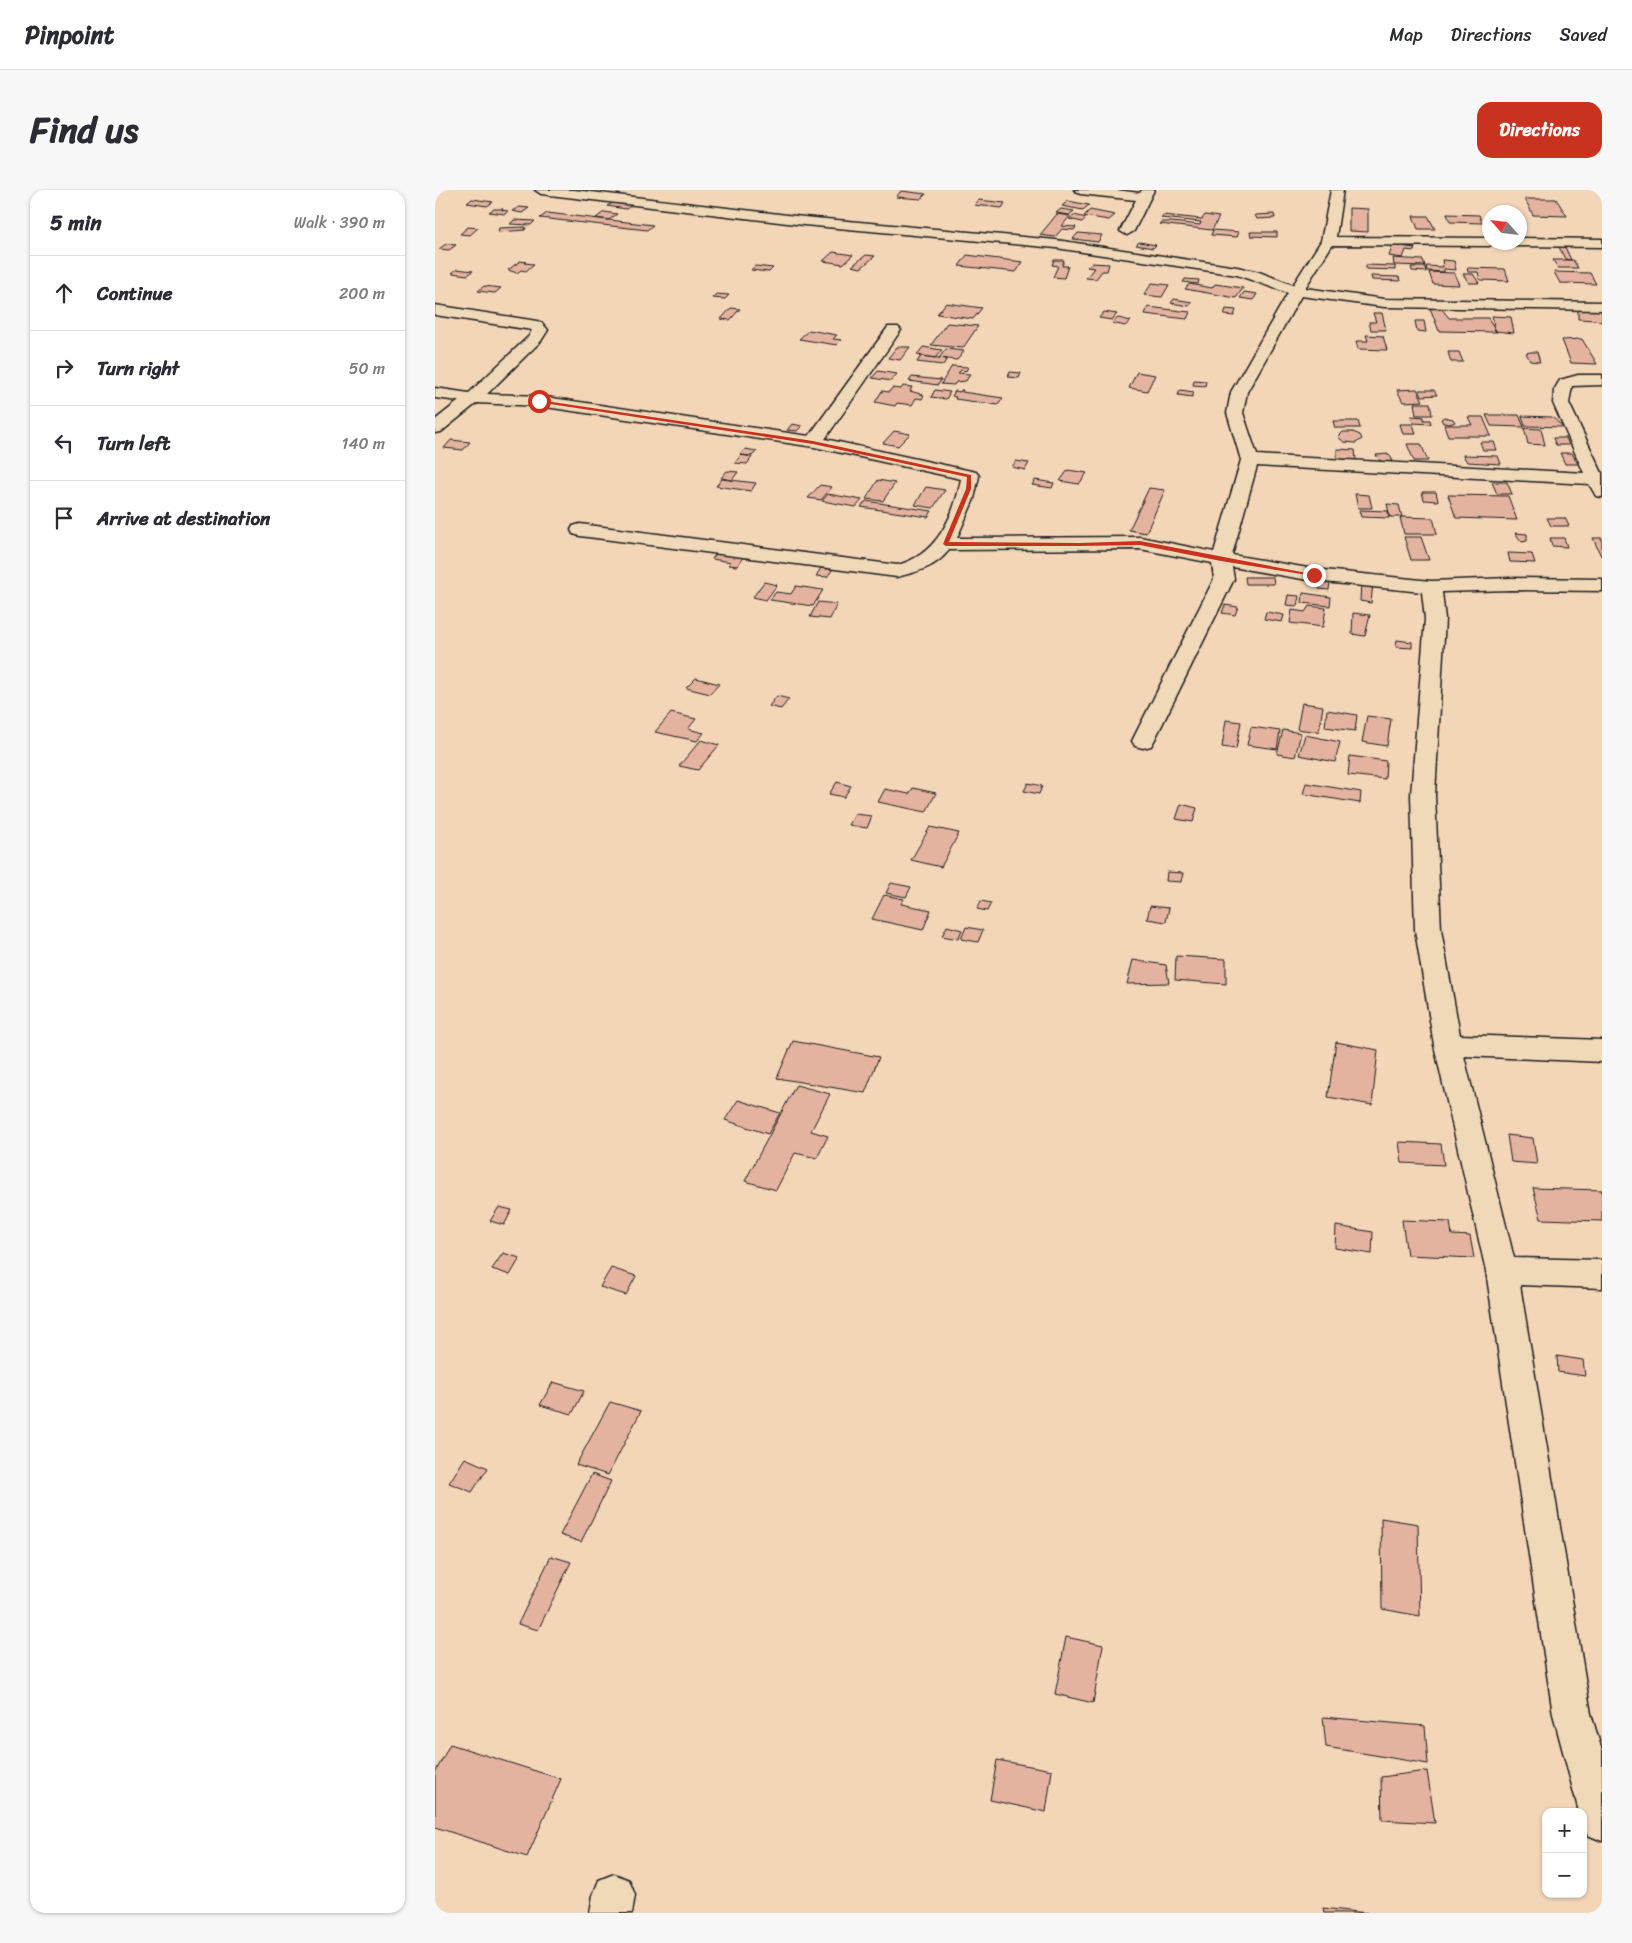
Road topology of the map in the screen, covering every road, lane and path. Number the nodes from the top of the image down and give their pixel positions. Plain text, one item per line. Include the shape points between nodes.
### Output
1 (541, 190) edge
2 (1080, 190) edge
3 (1337, 190) edge
4 (1146, 193) edge
5 (1127, 231) dead end
6 (1328, 241) junction
7 (1482, 242) edge
8 (1527, 242) edge
9 (1602, 243) edge
10 (1296, 291) junction
11 (1602, 306) edge
12 (435, 310) edge
13 (893, 330) dead end
14 (1602, 380) edge
15 (435, 393) edge
16 (473, 398) junction
17 (435, 428) edge
18 (813, 442) junction
19 (1250, 460) junction
20 (1600, 484) edge
21 (579, 530) dead end
22 (946, 544) junction
23 (1221, 560) junction
24 (1602, 585) edge
25 (1431, 587) junction
26 (1143, 741) dead end
27 (1448, 1045) junction
28 (1602, 1051) edge
29 (1502, 1271) junction
30 (1602, 1274) edge
31 (1602, 1821) edge

1 - 10 street via 804,221 1056,244 1237,271
2 - 4 street
3 - 6 street
4 - 5 street
6 - 7 street
6 - 10 street
8 - 9 street
10 - 11 street via 1384,303
10 - 19 street via 1239,392 1235,413
12 - 16 street via 523,323 537,326 540,330 536,338
13 - 18 street
14 - 20 street via 1566,383 1561,403
15 - 16 street
16 - 17 street
16 - 18 street via 539,401
18 - 22 street via 970,476 969,489
19 - 20 street
19 - 23 street
21 - 22 street via 897,571 925,562
22 - 23 street via 1140,543
23 - 25 street via 1314,575
23 - 26 street via 1224,579
24 - 25 street
25 - 27 street via 1435,620 1423,794 1427,910
27 - 28 street
27 - 29 street
29 - 30 street
29 - 31 street via 1572,1714

